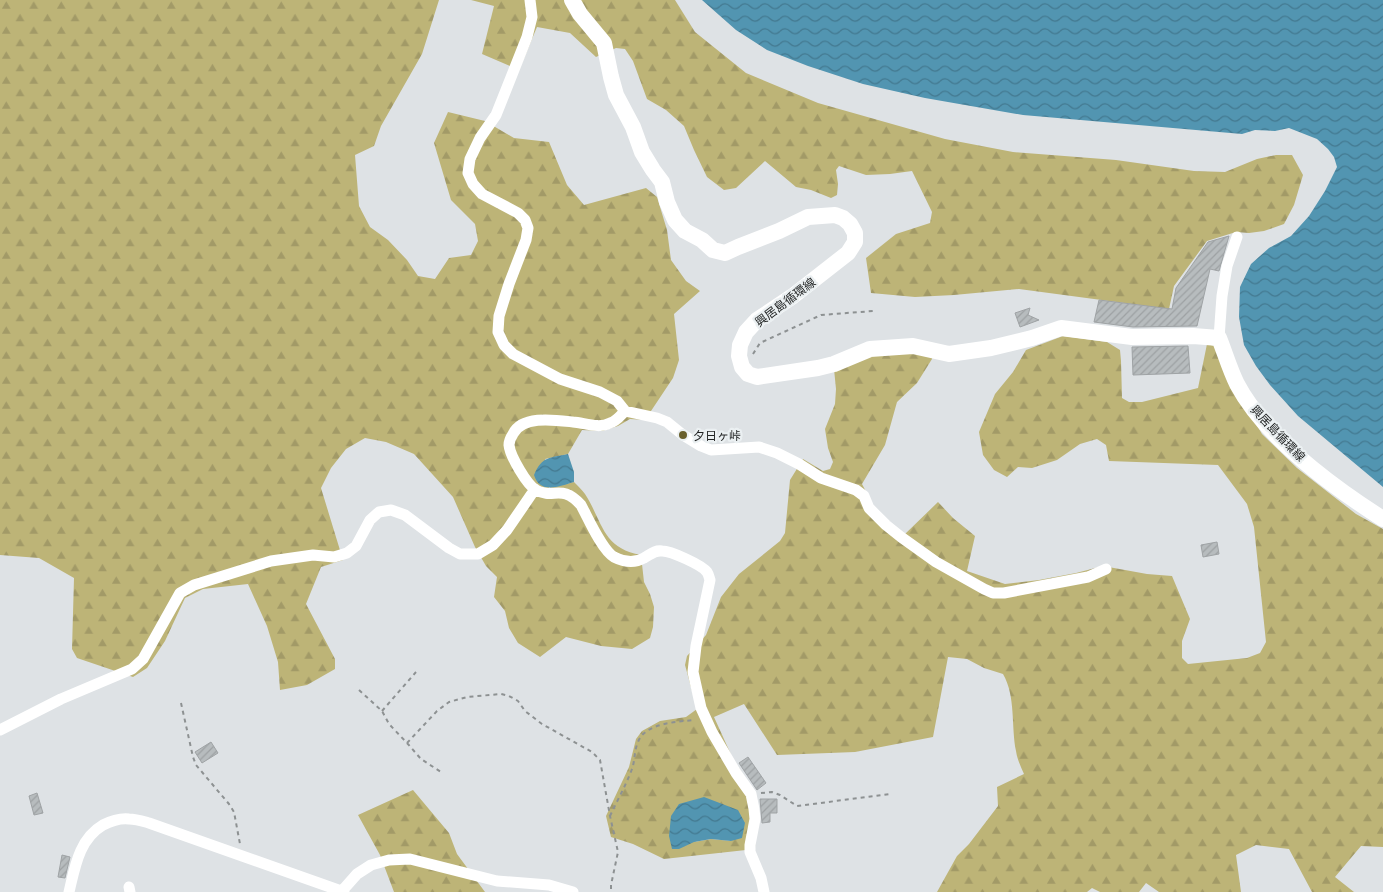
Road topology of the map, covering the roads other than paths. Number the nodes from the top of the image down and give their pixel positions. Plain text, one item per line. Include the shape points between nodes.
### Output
1 (530, 0) edge
2 (572, 0) edge
3 (1237, 237) dead end
4 (1219, 338) junction
5 (625, 411) junction
6 (535, 489) junction
7 (1383, 519) edge
8 (1106, 569) dead end
9 (0, 730) edge
10 (343, 891) edge
11 (69, 892) edge
12 (573, 892) edge
13 (764, 892) edge

1 - 5 street via 532,17 526,37 496,115 470,160 468,173 482,194 518,213 528,228 499,316 498,332 513,354 560,378 600,392 616,401
2 - 4 main road, 興居島循環線 via 604,43 616,95 642,152 662,182 675,220 685,231 713,250 725,253 808,217 834,215 843,218 855,233 855,242 848,253 757,320 746,332 739,356 748,374 757,377 818,368 870,348 913,346 949,354 991,348 1061,328 1132,337
3 - 4 street via 1227,266
4 - 7 main road, 興居島循環線 via 1237,384 1266,425 1313,469
5 - 6 street via 617,420 597,426 538,420 516,428 509,444 512,454
5 - 8 street via 667,422 710,450 759,448 777,453 821,478 856,490 864,496 869,508 901,537 936,562 993,592 1004,593 1088,577
6 - 9 street via 507,530 493,545 478,554 460,554 405,515 391,510 379,512 370,520 356,546 334,557 313,555 271,561 194,585 180,593 143,659 132,669 61,699
6 - 13 street via 542,493 564,493 576,499 606,550 614,557 634,562 662,551 707,572 710,580 693,672 701,708 712,732 751,794 755,819 750,852
10 - 11 street via 128,818 112,820 84,843
10 - 12 street via 357,874 371,865 410,859 497,881 549,885

